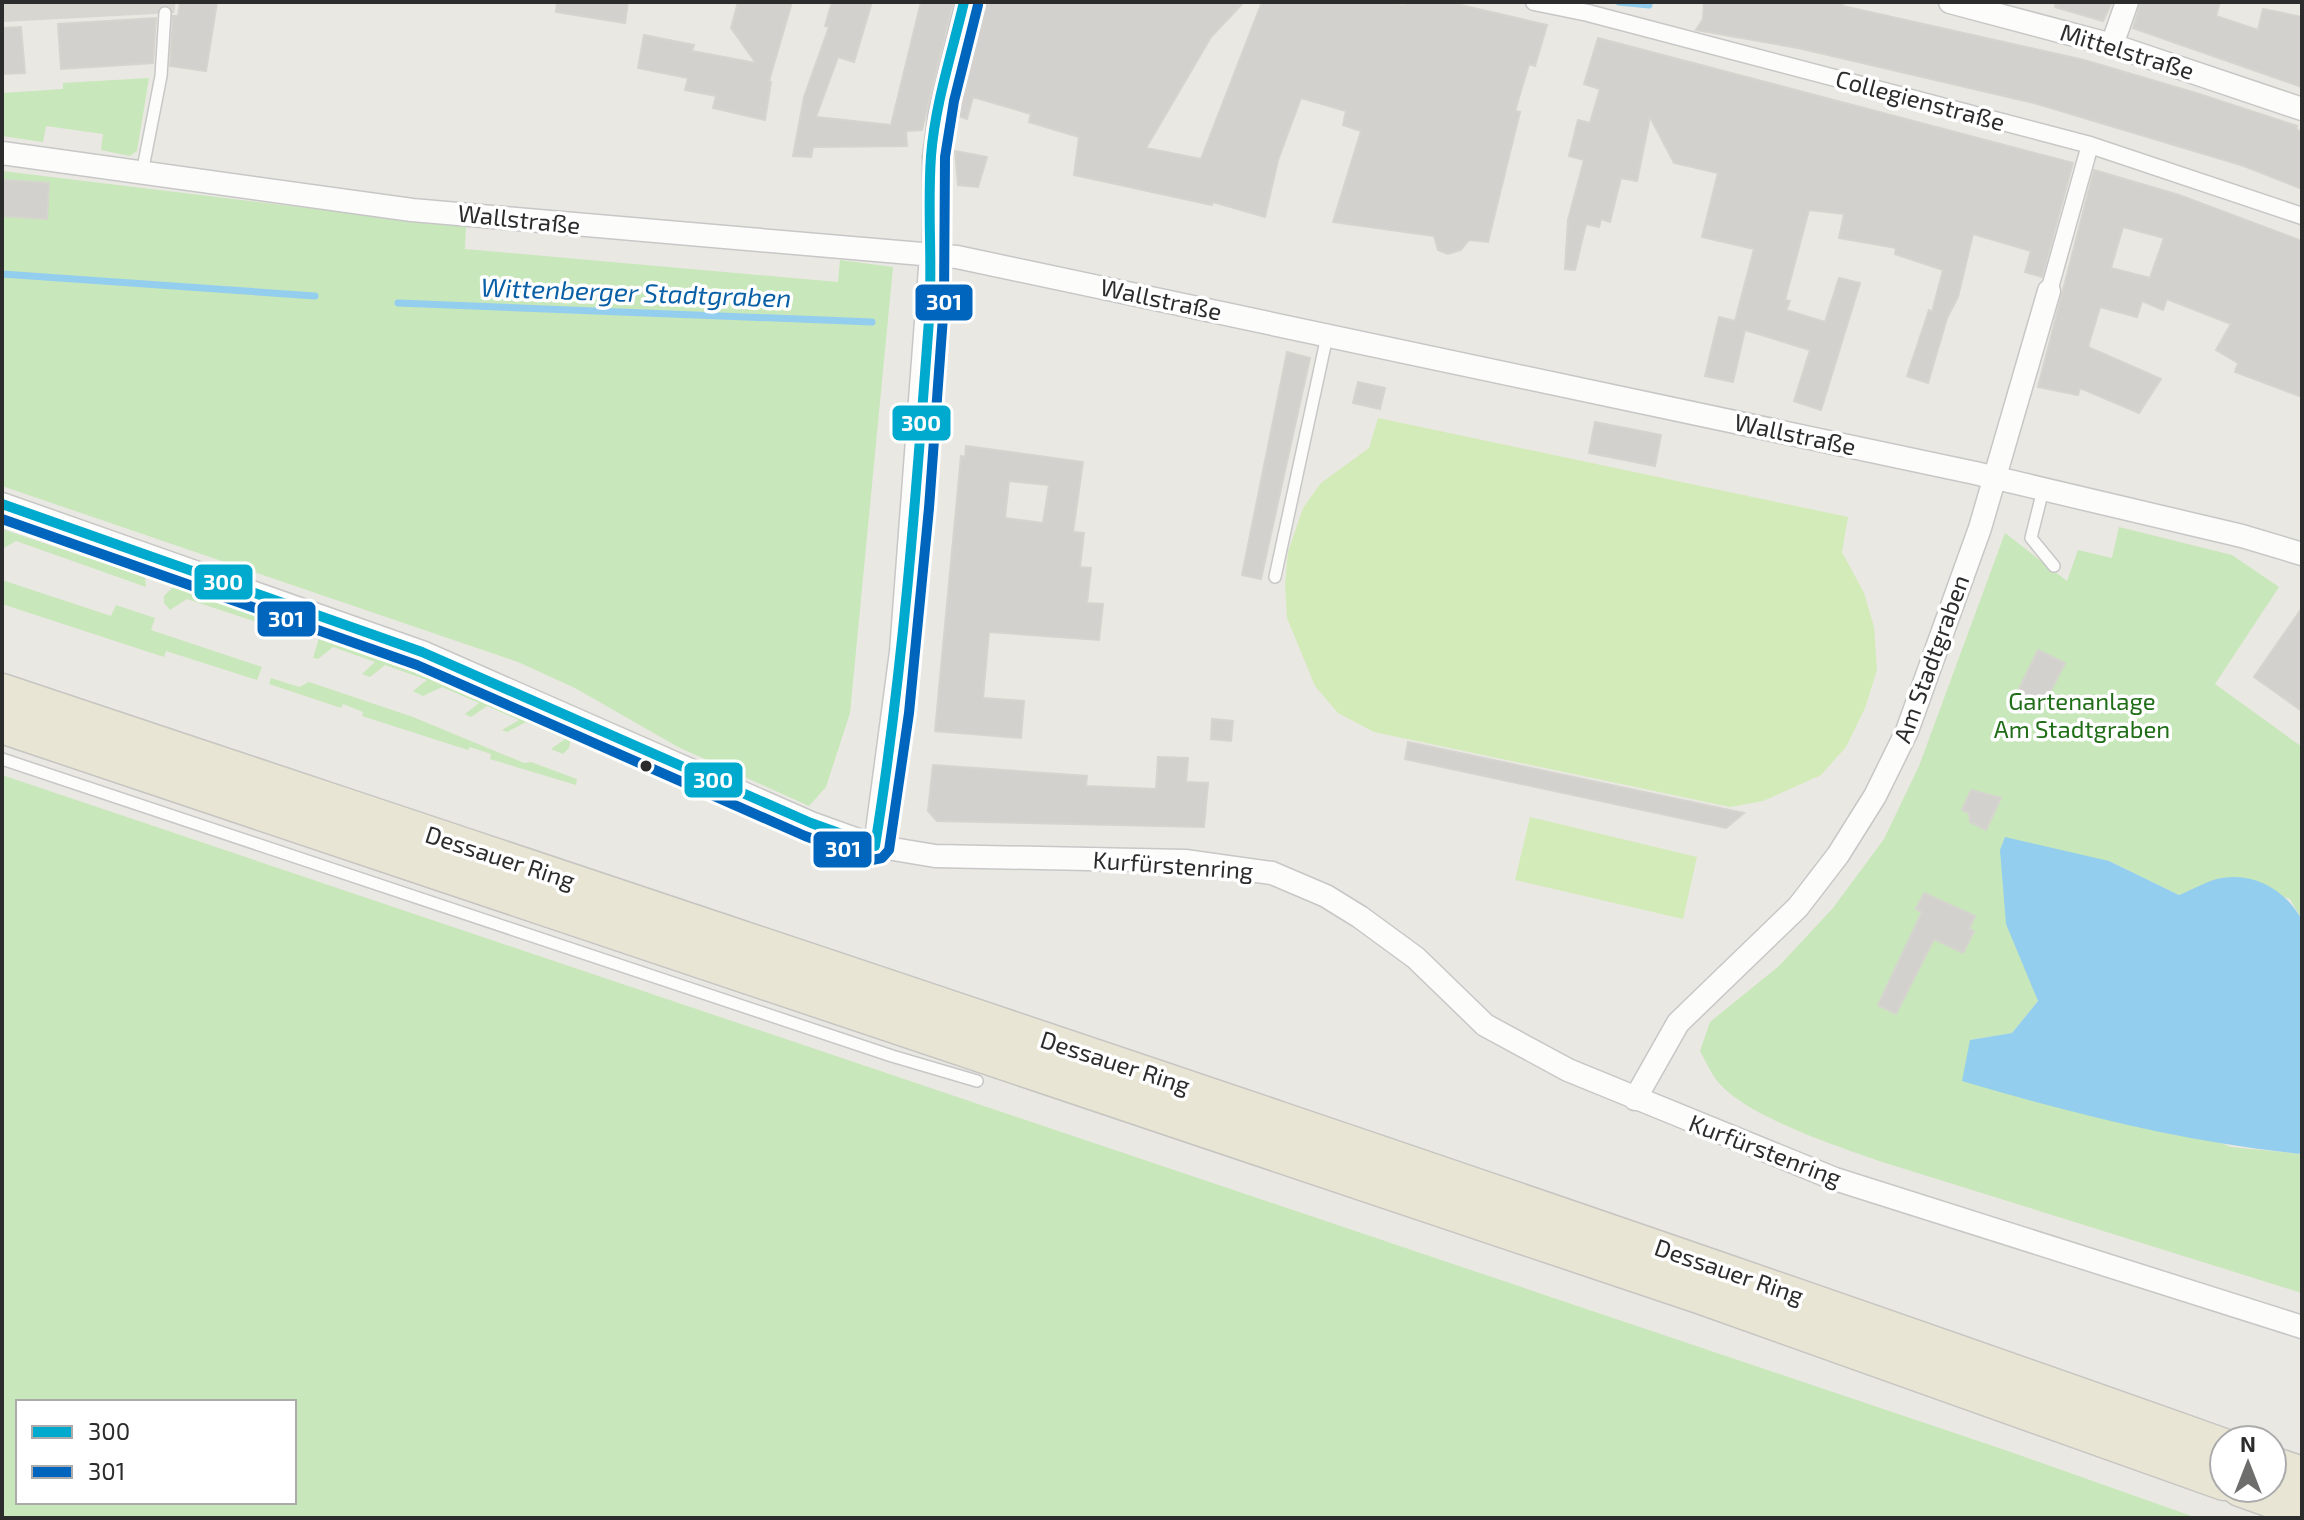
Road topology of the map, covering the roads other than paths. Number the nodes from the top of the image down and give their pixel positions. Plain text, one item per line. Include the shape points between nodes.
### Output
1 (964, 2) edge
2 (1534, 2) edge
3 (1950, 2) edge
4 (2127, 2) edge
5 (165, 13) dead end
6 (2112, 45) junction
7 (2302, 109) edge
8 (2090, 145) junction
9 (2, 153) edge
10 (142, 173) junction
11 (2302, 216) edge
12 (931, 255) junction
13 (2049, 291) joint
14 (1327, 336) junction
15 (1996, 478) junction
16 (2043, 490) junction
17 (2, 504) edge
18 (2302, 554) edge
19 (2054, 566) dead end
20 (1275, 577) dead end
21 (2, 692) edge
22 (2, 725) edge
23 (2, 759) edge
24 (875, 846) junction
25 (977, 1081) dead end
26 (1635, 1099) junction
27 (2302, 1327) edge
28 (2208, 1441) edge
29 (2208, 1476) edge

1 - 12 street via 933,143
2 - 8 street, Collegienstraße
3 - 6 street, Mittelstraße
4 - 6 street
5 - 10 lane via 161,76
6 - 7 street, Mittelstraße
8 - 11 street, Collegienstraße
8 - 13 street, Am Stadtgraben
9 - 10 street, Wallstraße
10 - 12 street, Wallstraße via 426,211
12 - 14 street, Wallstraße
12 - 24 street via 901,652
13 - 15 street, Am Stadtgraben
14 - 15 street, Wallstraße
14 - 20 lane
15 - 16 street, Wallstraße
15 - 26 street, Am Stadtgraben via 1917,704 1875,796 1798,907 1678,1023
16 - 18 street, Wallstraße
16 - 19 lane via 2031,538
17 - 24 street, Kurfürstenring via 422,652
21 - 28 main road, Dessauer Ring via 1349,1141
22 - 29 main road, Dessauer Ring via 1684,1289
23 - 25 lane
24 - 26 street, Kurfürstenring via 965,858 1217,863 1272,873 1326,896 1394,940 1497,1032
26 - 27 street, Kurfürstenring via 1878,1194

